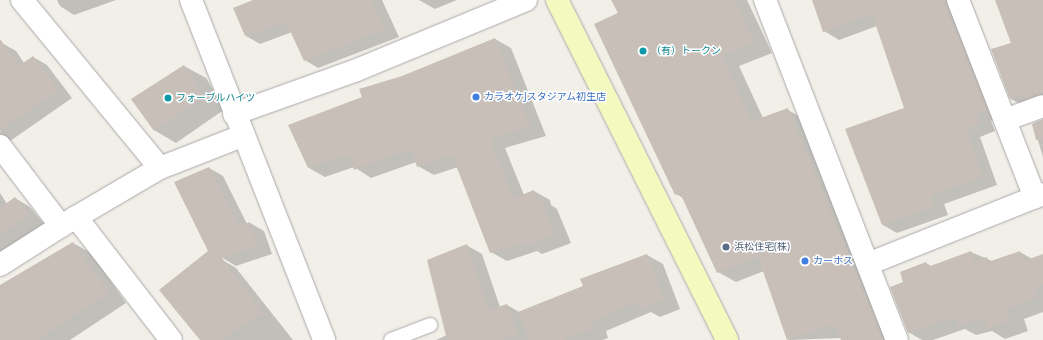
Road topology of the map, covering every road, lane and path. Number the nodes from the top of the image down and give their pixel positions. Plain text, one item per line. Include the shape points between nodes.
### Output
1 (22, 0) edge
2 (191, 0) edge
3 (526, 0) edge
4 (557, 0) edge
5 (765, 0) edge
6 (958, 0) edge
7 (1043, 106) edge
8 (234, 114) junction
9 (1005, 120) junction
10 (244, 134) junction
11 (0, 146) edge
12 (160, 168) junction
13 (1039, 195) edge
14 (68, 222) junction
15 (868, 264) junction
16 (0, 265) edge
17 (430, 326) dead end
18 (171, 340) edge
19 (324, 340) edge
20 (391, 340) edge
21 (727, 340) edge
22 (897, 340) edge

1 - 12 street
2 - 8 street
3 - 8 street via 358,70
4 - 21 street
5 - 15 street
6 - 9 street
7 - 9 street
8 - 10 street
9 - 13 street
10 - 12 street
10 - 19 street
11 - 14 street
12 - 14 street
13 - 15 street
14 - 16 street
14 - 18 street
15 - 22 street
17 - 20 lane

